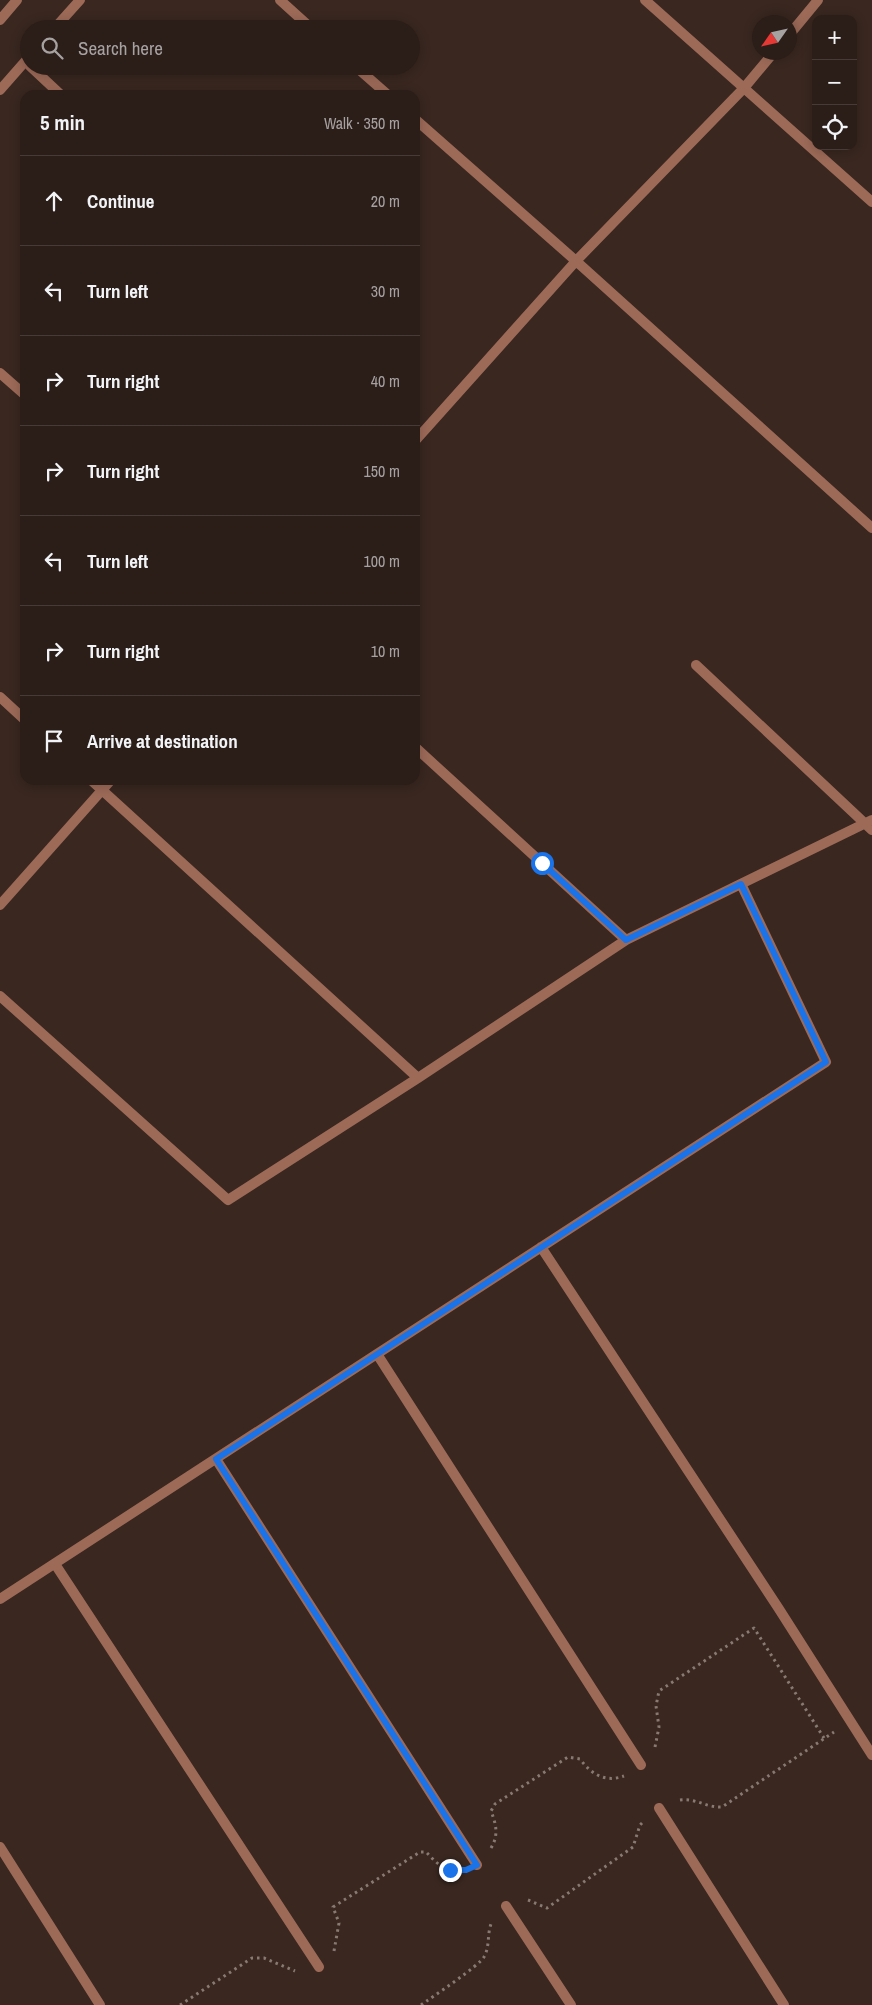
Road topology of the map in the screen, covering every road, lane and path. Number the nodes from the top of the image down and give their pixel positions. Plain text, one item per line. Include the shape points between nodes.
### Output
1 (17, 0) edge
2 (80, 0) edge
3 (280, 0) edge
4 (645, 0) edge
5 (818, 0) edge
6 (0, 20) edge
7 (62, 20) edge
8 (302, 20) edge
9 (797, 26) edge
10 (767, 60) edge
11 (20, 70) edge
12 (41, 75) edge
13 (365, 75) edge
14 (744, 88) junction
15 (0, 90) edge
16 (56, 90) edge
17 (382, 90) edge
18 (420, 123) edge
19 (872, 202) edge
20 (576, 261) junction
21 (0, 372) edge
22 (20, 390) edge
23 (420, 428) edge
24 (423, 431) junction
25 (420, 435) edge
26 (872, 528) edge
27 (696, 665) dead end
28 (0, 697) edge
29 (20, 715) edge
30 (420, 752) edge
31 (96, 785) edge
32 (106, 785) edge
33 (102, 790) junction
34 (870, 824) edge
35 (741, 884) junction
36 (0, 904) edge
37 (626, 940) junction
38 (0, 996) edge
39 (418, 1078) junction
40 (541, 1247) junction
41 (377, 1354) junction
42 (216, 1459) junction
43 (55, 1564) junction
44 (0, 1599) edge
45 (872, 1755) edge
46 (641, 1765) junction
47 (659, 1808) junction
48 (0, 1848) edge
49 (477, 1865) junction
50 (506, 1906) junction
51 (319, 1968) junction
52 (100, 2005) edge
53 (180, 2005) edge
54 (421, 2005) edge
55 (571, 2005) edge
56 (784, 2005) edge

1 - 6 street
2 - 7 street
3 - 8 street
4 - 14 street
5 - 9 street
10 - 14 street
11 - 15 street
12 - 16 street
13 - 17 street
14 - 19 street
14 - 20 street
18 - 20 street
20 - 24 street
20 - 26 street
21 - 22 street
23 - 24 street
24 - 25 street
27 - 34 street
28 - 29 street
30 - 37 street
31 - 33 street
32 - 33 street
33 - 36 street
33 - 39 street
34 - 35 street
35 - 37 street
35 - 40 street via 826,1062
37 - 39 street
38 - 39 street via 228,1200
40 - 41 street
40 - 45 street
41 - 42 street
41 - 46 street
42 - 43 street
42 - 49 street
43 - 44 street
43 - 51 street
46 - 47 path via 654,1752 659,1727 656,1706 659,1691 754,1628 824,1738 722,1807 712,1808 688,1800 672,1801
46 - 49 path via 622,1778 602,1778 580,1759 568,1757 492,1807 497,1826 495,1840
47 - 50 path via 640,1825 633,1847 547,1908 531,1900
47 - 56 street
48 - 52 street
49 - 51 path via 466,1870 450,1870 426,1852 414,1854 333,1907 339,1923 334,1951
50 - 54 path via 493,1919 483,1960
50 - 55 street
51 - 53 path via 304,1974 264,1958 252,1958

